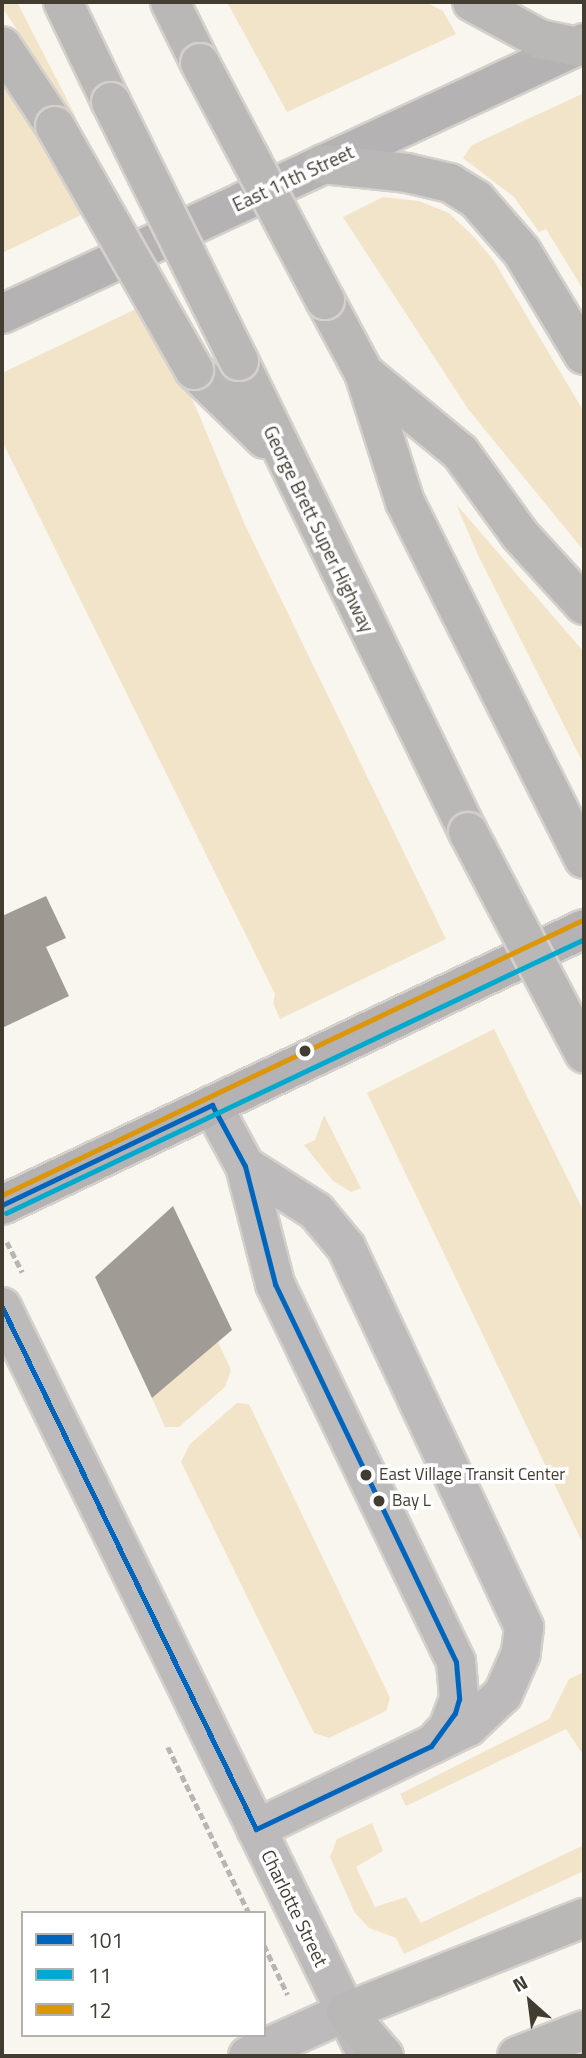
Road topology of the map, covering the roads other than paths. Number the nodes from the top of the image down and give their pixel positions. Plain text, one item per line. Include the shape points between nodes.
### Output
1 (63, 2) edge
2 (170, 2) edge
3 (472, 2) edge
4 (581, 45) edge
5 (2, 46) edge
6 (323, 164) junction
7 (2, 314) edge
8 (584, 355) edge
9 (365, 373) junction
10 (282, 456) junction
11 (584, 605) edge
12 (584, 859) edge
13 (584, 929) edge
14 (584, 1053) edge
15 (212, 1105) junction
16 (244, 1166) junction
17 (2, 1205) edge
18 (2, 1307) edge
19 (431, 1746) junction
20 (256, 1829) junction
21 (584, 1918) edge
22 (346, 2012) junction
23 (584, 2030) edge
24 (248, 2056) edge
25 (367, 2056) edge
26 (384, 2056) edge
27 (517, 2056) edge

1 - 10 highway, George Brett Super Highway, bridge
2 - 9 highway, bridge
3 - 4 highway via 540,39
4 - 6 main road, East 11th Street
5 - 10 highway, bridge via 55,125 194,370
6 - 7 main road, East 11th Street
6 - 8 highway via 407,173 450,183 476,198 522,252
9 - 11 highway via 460,452 520,535
9 - 12 highway via 405,502
10 - 14 highway, George Brett Super Highway, bridge via 468,832
13 - 15 main road
15 - 16 street
15 - 17 main road
16 - 19 street via 275,1284 456,1661 459,1699 455,1713
16 - 19 street via 316,1211 346,1247 524,1627 521,1653 503,1695 468,1727
18 - 20 street, Charlotte Street
19 - 20 street
20 - 22 street, Charlotte Street
21 - 22 highway
22 - 24 street
22 - 25 street, Charlotte Street
22 - 26 highway
23 - 27 highway

